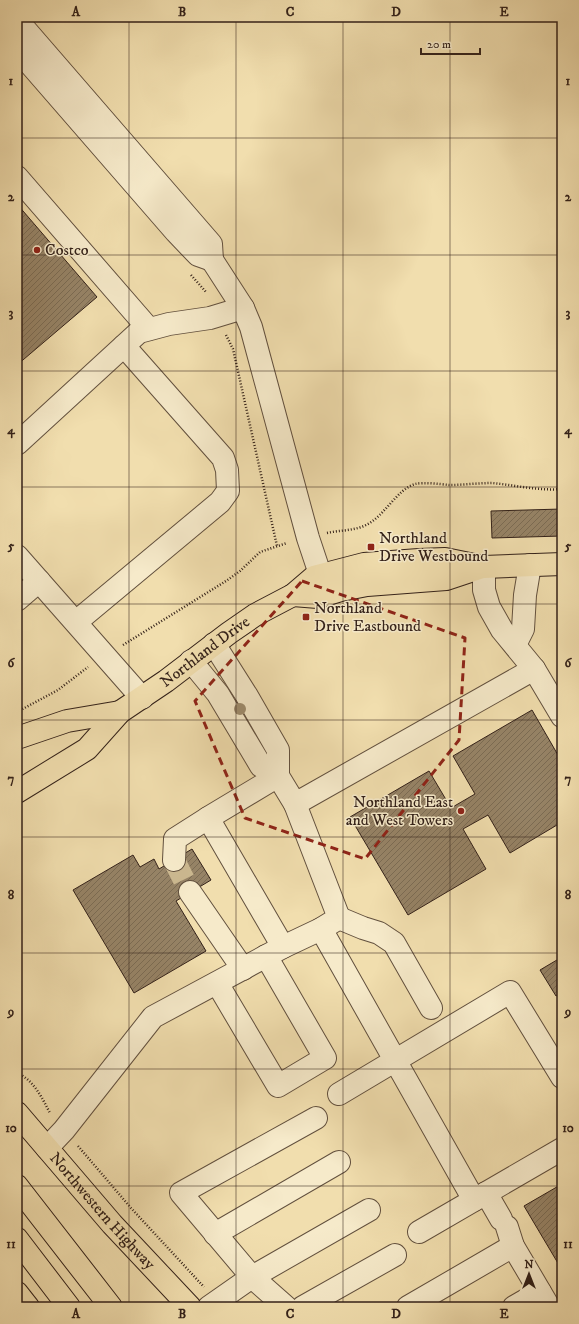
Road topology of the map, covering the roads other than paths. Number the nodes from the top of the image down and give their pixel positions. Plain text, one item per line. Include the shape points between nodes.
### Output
1 (17, 20) edge
2 (17, 49) edge
3 (139, 174) junction
4 (17, 177) edge
5 (243, 308) junction
6 (149, 329) junction
7 (124, 346) junction
8 (17, 444) edge
9 (17, 556) edge
10 (562, 564) edge
11 (530, 565) junction
12 (484, 567) junction
13 (320, 574) junction
14 (40, 581) junction
15 (293, 595) junction
16 (17, 600) edge
17 (76, 622) junction
18 (214, 644) junction
19 (515, 645) junction
20 (191, 661) junction
21 (534, 670) junction
22 (142, 698) junction
23 (120, 712) junction
24 (562, 716) edge
25 (17, 738) edge
26 (278, 776) junction
27 (17, 792) edge
28 (295, 804) junction
29 (208, 818) junction
30 (174, 860) tunnel mouth
31 (190, 892) tunnel mouth
32 (330, 923) junction
33 (274, 952) junction
34 (243, 969) junction
35 (217, 983) junction
36 (431, 1008) dead end
37 (395, 1061) junction
38 (562, 1077) edge
39 (339, 1094) dead end
40 (17, 1113) edge
41 (316, 1118) dead end
42 (47, 1148) junction
43 (562, 1149) edge
44 (339, 1162) dead end
45 (17, 1186) edge
46 (480, 1197) junction
47 (369, 1210) dead end
48 (507, 1231) junction
49 (419, 1232) dead end
50 (215, 1234) junction
51 (17, 1239) edge
52 (395, 1255) dead end
53 (252, 1277) junction
54 (17, 1293) edge
55 (207, 1297) edge
56 (545, 1299) edge
57 (28, 1307) edge
58 (69, 1307) edge
59 (111, 1307) edge
60 (190, 1307) edge
61 (286, 1307) edge
62 (303, 1307) edge
63 (408, 1307) edge
64 (514, 1307) edge

1 - 3 lane
2 - 3 lane
3 - 5 lane via 176,232 198,255 212,260
4 - 6 lane
5 - 6 lane via 210,318
5 - 13 lane via 251,327
6 - 7 lane via 139,332
7 - 8 lane
7 - 17 lane via 223,458 228,491 220,502
9 - 14 lane
10 - 11 main road, Northland Drive
11 - 12 main road, Northland Drive
11 - 19 lane via 523,628
12 - 13 main road, Northland Drive via 445,559 419,560 369,563
12 - 15 main road, Northland Drive via 446,579 367,585 318,597
12 - 19 lane via 484,590 489,607 502,630
13 - 15 main road, Northland Drive
14 - 16 lane
14 - 17 lane
15 - 18 main road, Northland Drive via 255,615
17 - 22 lane
18 - 20 main road, Northland Drive
18 - 26 lane via 278,750
19 - 21 lane
20 - 22 main road, Northland Drive
20 - 26 lane via 218,694 262,766
21 - 24 lane
21 - 28 lane
22 - 23 main road, Northland Drive
23 - 25 main road, Northland Drive via 67,721
23 - 27 main road, Northland Drive via 86,749
26 - 28 lane
26 - 29 lane
28 - 32 lane
29 - 30 lane via 175,839
29 - 33 lane
31 - 34 lane
32 - 33 lane
32 - 36 lane via 363,928 379,933 394,943
32 - 37 lane
33 - 34 lane
33 - 35 lane via 325,1058 278,1086
34 - 35 lane
35 - 42 lane via 153,1017
37 - 38 lane via 510,992
37 - 39 lane
37 - 46 lane
40 - 42 main road, Northwestern Highway
41 - 50 lane via 181,1193
42 - 60 main road, Northwestern Highway via 112,1224
43 - 46 lane
44 - 50 lane
45 - 59 main road
46 - 48 lane
46 - 49 lane
47 - 53 lane
48 - 56 lane
48 - 63 lane
50 - 53 lane
51 - 58 main road
52 - 62 lane
53 - 55 lane
53 - 61 lane
54 - 57 main road
56 - 64 lane

